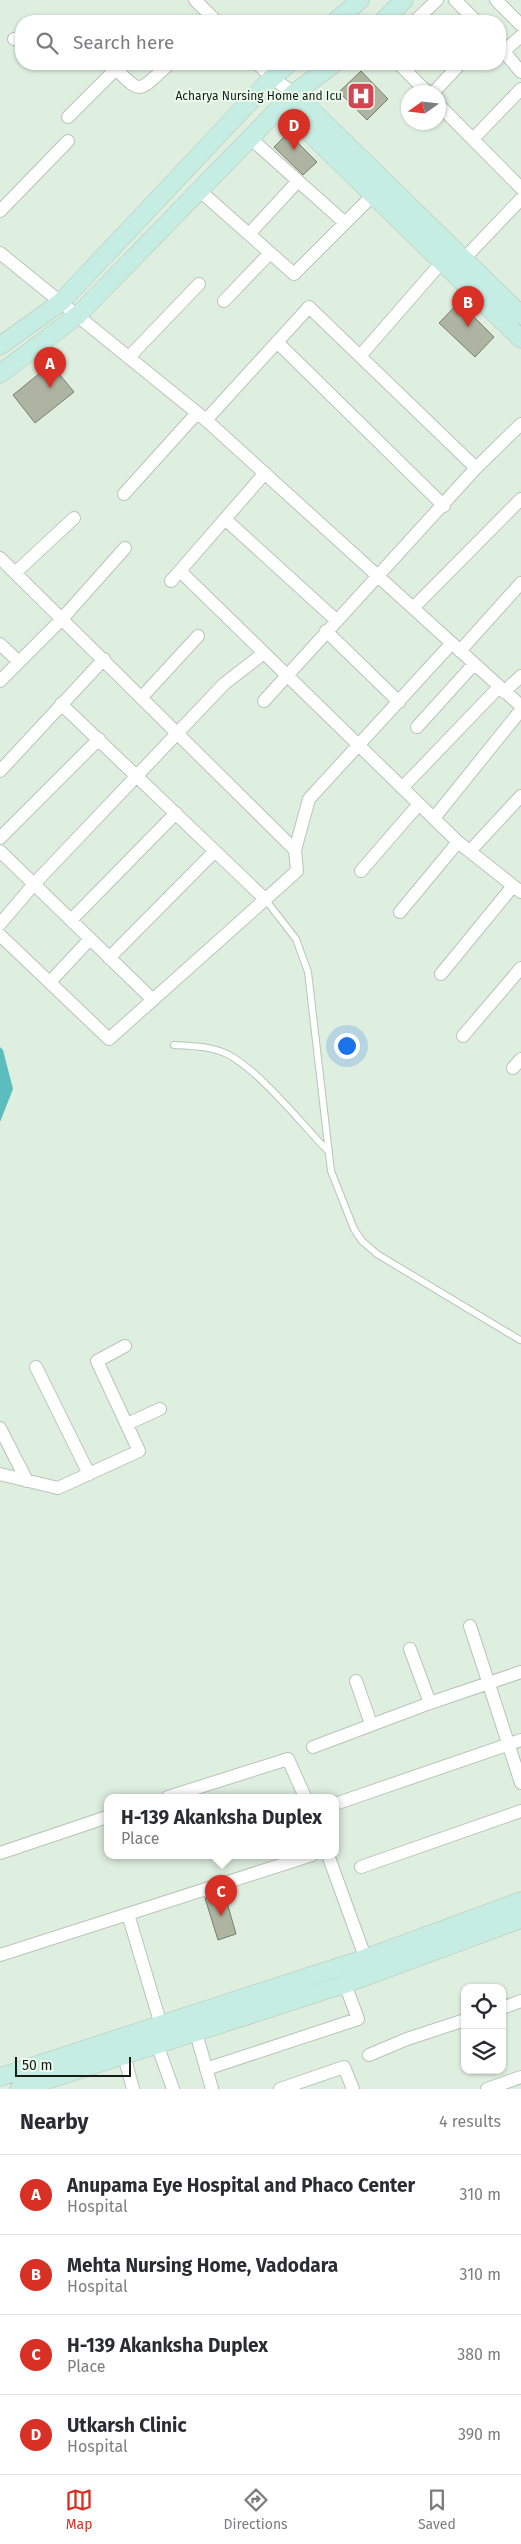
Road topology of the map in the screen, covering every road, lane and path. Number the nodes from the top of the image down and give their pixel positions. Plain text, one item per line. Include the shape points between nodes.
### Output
1 (195, 0) edge
2 (360, 0) edge
3 (404, 0) edge
4 (437, 0) edge
5 (455, 0) edge
6 (496, 0) edge
7 (210, 15) edge
8 (343, 15) edge
9 (390, 15) edge
10 (422, 15) edge
11 (470, 15) edge
12 (521, 24) edge
13 (521, 36) edge
14 (506, 46) edge
15 (506, 54) edge
16 (109, 70) edge
17 (117, 70) edge
18 (163, 70) edge
19 (264, 70) edge
20 (281, 70) edge
21 (326, 70) edge
22 (405, 70) edge
23 (454, 70) edge
24 (521, 72) edge
25 (272, 78) junction
26 (420, 85) edge
27 (440, 85) edge
28 (521, 89) edge
29 (294, 93) junction
30 (282, 106) junction
31 (446, 112) edge
32 (68, 117) dead end
33 (250, 138) junction
34 (473, 139) junction
35 (68, 141) dead end
36 (298, 181) junction
37 (521, 188) edge
38 (199, 190) junction
39 (373, 195) junction
40 (521, 199) edge
41 (0, 211) edge
42 (344, 222) junction
43 (249, 234) junction
44 (0, 253) edge
45 (270, 253) junction
46 (452, 264) junction
47 (199, 284) dead end
48 (224, 301) dead end
49 (61, 302) junction
50 (78, 315) junction
51 (521, 315) edge
52 (521, 339) edge
53 (277, 342) junction
54 (0, 346) edge
55 (360, 356) junction
56 (129, 357) junction
57 (0, 374) edge
58 (202, 417) junction
59 (521, 424) edge
60 (476, 468) junction
61 (265, 474) junction
62 (124, 494) dead end
63 (521, 499) edge
64 (444, 506) junction
65 (74, 518) dead end
66 (226, 519) junction
67 (125, 548) dead end
68 (0, 558) edge
69 (180, 571) junction
70 (15, 573) junction
71 (378, 575) junction
72 (171, 581) dead end
73 (521, 583) edge
74 (413, 608) junction
75 (61, 620) junction
76 (336, 620) junction
77 (326, 631) junction
78 (198, 636) dead end
79 (0, 644) edge
80 (456, 647) junction
81 (264, 653) junction
82 (104, 659) junction
83 (19, 662) junction
84 (474, 664) junction
85 (286, 674) junction
86 (521, 676) edge
87 (0, 682) edge
88 (502, 689) junction
89 (141, 698) junction
90 (264, 701) dead end
91 (399, 702) junction
92 (61, 704) junction
93 (521, 708) edge
94 (416, 728) dead end
95 (178, 733) junction
96 (99, 739) junction
97 (358, 746) junction
98 (0, 771) edge
99 (137, 775) junction
100 (402, 788) junction
101 (521, 796) edge
102 (419, 804) junction
103 (176, 813) junction
104 (434, 818) junction
105 (0, 838) edge
106 (458, 842) junction
107 (296, 850) junction
108 (0, 851) edge
109 (215, 851) junction
110 (470, 851) junction
111 (361, 871) dead end
112 (34, 884) junction
113 (517, 889) edge
114 (265, 899) junction
115 (400, 912) dead end
116 (71, 920) junction
117 (0, 924) edge
118 (0, 935) edge
119 (90, 939) junction
120 (109, 958) junction
121 (521, 968) edge
122 (441, 974) dead end
123 (50, 982) junction
124 (153, 1000) junction
125 (463, 1036) dead end
126 (174, 1045) dead end
127 (327, 1150) junction
128 (520, 1340) edge
129 (125, 1346) dead end
130 (36, 1367) dead end
131 (160, 1408) dead end
132 (127, 1424) junction
133 (0, 1428) edge
134 (0, 1474) edge
135 (89, 1474) junction
136 (26, 1481) junction
137 (470, 1626) dead end
138 (410, 1649) dead end
139 (521, 1672) edge
140 (356, 1681) dead end
141 (489, 1683) junction
142 (430, 1703) junction
143 (371, 1724) junction
144 (521, 1740) edge
145 (509, 1745) junction
146 (313, 1747) dead end
147 (521, 1784) edge
148 (177, 1794) edge
149 (304, 1794) edge
150 (339, 1803) edge
151 (521, 1811) edge
152 (104, 1818) edge
153 (0, 1853) edge
154 (300, 1859) edge
155 (329, 1859) edge
156 (361, 1867) dead end
157 (521, 1900) edge
158 (128, 1914) junction
159 (521, 1919) edge
160 (0, 1955) edge
161 (369, 1967) junction
162 (345, 1984) junction
163 (521, 2002) edge
164 (506, 2007) edge
165 (461, 2021) edge
166 (161, 2025) junction
167 (196, 2033) junction
168 (158, 2044) junction
169 (124, 2055) junction
170 (369, 2056) dead end
171 (206, 2069) junction
172 (0, 2077) edge
173 (521, 2077) edge
174 (314, 2084) edge
175 (19, 2089) edge
176 (134, 2089) edge
177 (173, 2089) edge
178 (212, 2089) edge
179 (280, 2089) edge
180 (353, 2089) edge
181 (487, 2089) edge

1 - 7 street
2 - 8 street
3 - 9 street
4 - 10 street
5 - 11 street
6 - 12 street
13 - 14 street
15 - 24 street
16 - 32 street
17 - 18 street via 129,84 140,88
19 - 25 street
20 - 25 street
21 - 29 street
22 - 26 street
23 - 27 street
25 - 29 street
25 - 30 street
25 - 49 street
28 - 34 street
29 - 30 street
29 - 46 street
30 - 33 street
30 - 39 street
31 - 34 street
33 - 36 street
33 - 38 street
34 - 37 street
35 - 41 street
36 - 42 street
36 - 43 street
38 - 43 street
38 - 50 street
39 - 42 street
39 - 46 street
40 - 46 street
42 - 45 street via 294,274
43 - 45 street
44 - 49 street
45 - 48 street
46 - 51 street
46 - 52 street
46 - 55 street
47 - 56 street
49 - 50 street
49 - 54 street
50 - 56 street
50 - 57 street
53 - 55 street via 309,307
53 - 58 street
53 - 64 street
55 - 60 street
56 - 58 street
58 - 61 street
58 - 62 street
59 - 60 street
60 - 64 street
61 - 66 street
61 - 71 street
63 - 74 street
64 - 71 street
65 - 70 street
66 - 69 street
66 - 76 street
67 - 75 street
68 - 70 street
69 - 72 street
69 - 81 street
70 - 75 street
71 - 74 street
71 - 76 street
73 - 80 street
74 - 80 street
75 - 82 street
75 - 83 street
76 - 77 street
77 - 85 street
77 - 91 street
78 - 89 street
79 - 83 street
80 - 84 street
80 - 91 street
81 - 85 street
81 - 95 street via 224,684
82 - 89 street
82 - 92 street
83 - 87 street
84 - 88 street
84 - 94 street
85 - 90 street
85 - 97 street
86 - 88 street
88 - 93 street
88 - 100 street
89 - 95 street
91 - 97 street
92 - 96 street
92 - 98 street
93 - 104 street
95 - 99 street
95 - 107 street
96 - 99 street
96 - 105 street
97 - 100 street
97 - 107 street via 309,799
99 - 103 street
99 - 112 street
100 - 102 street
101 - 110 street
102 - 104 street
102 - 111 street
103 - 109 street
103 - 116 street
104 - 106 street
106 - 110 street
106 - 115 street
107 - 114 street via 297,871
108 - 112 street
109 - 114 street
109 - 120 street
110 - 113 street
112 - 116 street
112 - 117 street
113 - 122 street
114 - 124 street
114 - 127 lane via 296,939 308,972
116 - 119 street
118 - 123 street
119 - 120 street
119 - 123 street
120 - 124 street
121 - 125 street
123 - 124 street via 109,1039
126 - 127 lane via 205,1047 226,1053 246,1066
127 - 128 lane via 336,1187 362,1241 377,1254
129 - 132 street via 96,1362
130 - 135 street
131 - 132 street
132 - 135 street via 139,1451
133 - 136 street
134 - 136 street
135 - 136 street via 58,1488
137 - 141 street
138 - 142 street
139 - 141 street
140 - 143 street
141 - 142 street
141 - 145 street
142 - 143 street
143 - 146 street
144 - 145 street
145 - 147 street
145 - 150 street
148 - 149 street via 288,1759
151 - 156 street
152 - 153 street
154 - 158 street
155 - 161 street
157 - 161 street
158 - 160 street
158 - 166 street
159 - 161 street
161 - 162 street
161 - 166 street
162 - 167 street
162 - 171 street via 358,2019
163 - 164 street
165 - 170 street
166 - 172 street
167 - 168 street
167 - 171 street
168 - 169 street
168 - 177 street
169 - 175 street
169 - 176 street
171 - 178 street
173 - 181 street
174 - 179 street
174 - 180 street via 344,2067

